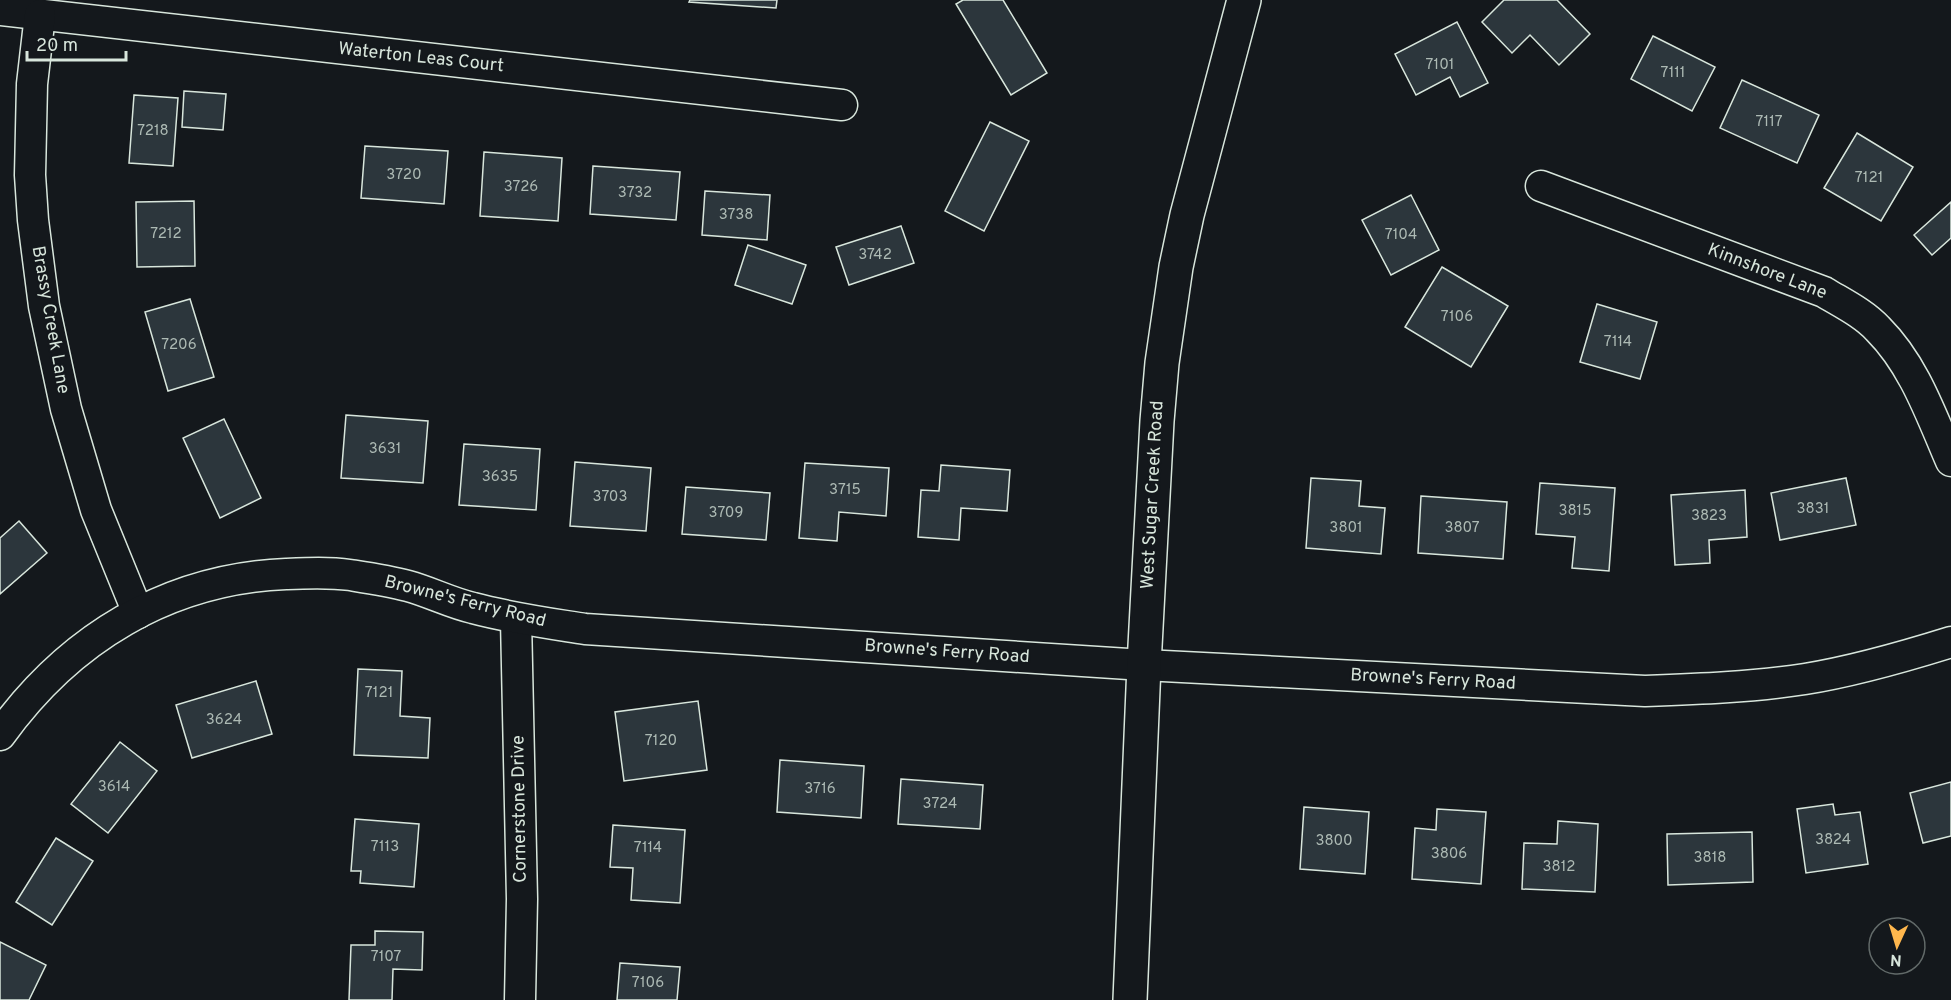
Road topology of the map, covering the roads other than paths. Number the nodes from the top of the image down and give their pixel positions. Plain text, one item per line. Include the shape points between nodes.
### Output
1 (1244, 0) edge
2 (0, 10) edge
3 (40, 15) junction
4 (842, 105) dead end
5 (1540, 186) dead end
6 (1951, 461) edge
7 (138, 613) junction
8 (516, 619) junction
9 (1951, 642) edge
10 (1144, 665) junction
11 (0, 735) edge
12 (520, 1000) edge
13 (1130, 1000) edge

1 - 10 main road, West Sugar Creek Road via 1176,267 1157,421
2 - 3 street, Waterton Leas Court
3 - 4 street, Waterton Leas Court
3 - 7 street, Brassy Creek Lane via 32,84 30,175 44,306 66,409 96,510
5 - 6 street, Kinnshore Lane via 1824,292 1861,315 1904,361
7 - 8 street, Browne's Ferry Road via 203,586 257,575 318,573 409,586 470,608
7 - 11 street, Browne's Ferry Road via 65,661
8 - 10 street, Browne's Ferry Road via 585,629
8 - 12 street, Cornerstone Drive via 522,898
9 - 10 street, Browne's Ferry Road via 1884,663 1806,679 1645,691
10 - 13 main road, West Sugar Creek Road

